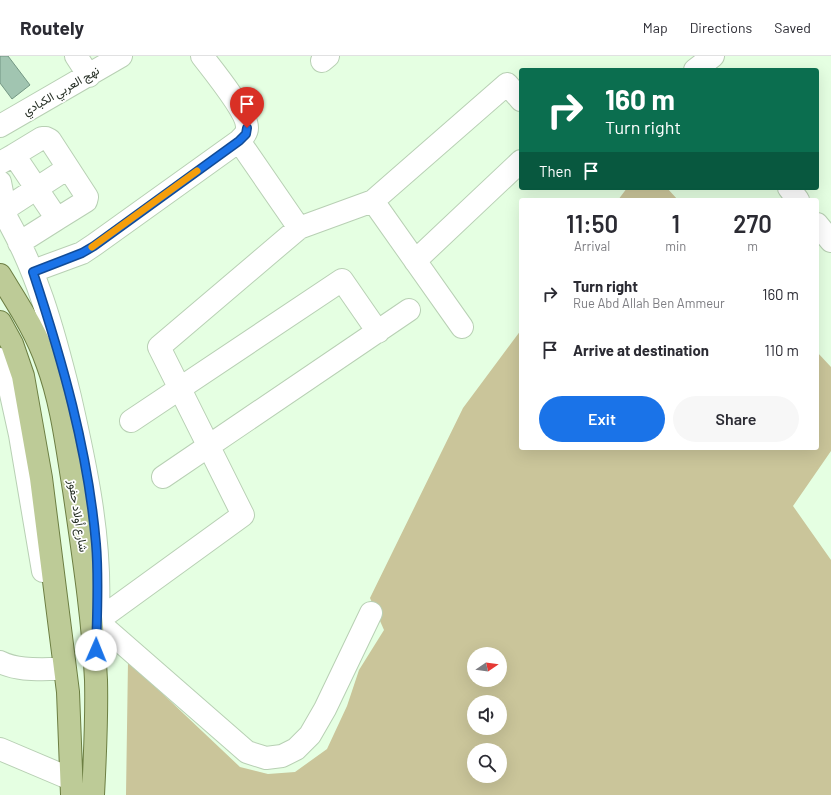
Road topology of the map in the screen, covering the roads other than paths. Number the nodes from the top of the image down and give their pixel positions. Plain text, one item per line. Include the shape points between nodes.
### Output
1 (76, 56) edge
2 (121, 56) edge
3 (202, 56) edge
4 (683, 56) edge
5 (714, 56) edge
6 (693, 68) edge
7 (698, 68) edge
8 (89, 76) junction
9 (519, 98) edge
10 (0, 126) edge
11 (0, 131) edge
12 (239, 141) junction
13 (7, 159) edge
14 (519, 163) edge
15 (68, 168) junction
16 (0, 182) edge
17 (36, 189) junction
18 (373, 201) junction
19 (4, 212) edge
20 (57, 220) junction
21 (819, 226) edge
22 (299, 228) junction
23 (831, 241) edge
24 (19, 243) junction
25 (415, 261) junction
26 (33, 272) junction
27 (0, 275) edge
28 (409, 310) dead end
29 (0, 322) edge
30 (462, 326) dead end
31 (378, 332) junction
32 (0, 359) edge
33 (180, 389) junction
34 (131, 421) dead end
35 (208, 446) junction
36 (163, 477) dead end
37 (371, 613) dead end
38 (97, 621) junction
39 (0, 662) edge
40 (59, 669) junction
41 (96, 680) junction
42 (68, 692) junction
43 (0, 749) edge
44 (71, 787) edge
45 (93, 795) edge

1 - 8 street
2 - 8 street, نهج العربي الكبادي
3 - 12 street via 243,112 246,134
4 - 6 street
5 - 7 street
8 - 10 street, نهج العربي الكبادي
9 - 18 street via 507,84
10 - 11 street
12 - 22 street
12 - 26 street via 94,246
13 - 15 street via 46,138
13 - 17 street
14 - 25 street
15 - 17 street
15 - 20 street via 87,197 86,201
16 - 19 street
17 - 19 street
17 - 20 street
18 - 22 street
18 - 25 street
19 - 24 street
20 - 24 street
21 - 23 street
22 - 33 street via 159,347
24 - 26 street
25 - 30 street
26 - 38 street via 58,348 84,456 96,544
27 - 41 main road, شارع أولاد حفوز via 26,318 55,385 84,556
28 - 31 street
29 - 42 main road via 12,344 23,376 41,478
31 - 33 street via 342,280
31 - 35 street
32 - 40 street via 7,376 20,435
33 - 34 street
33 - 35 street
35 - 36 street
35 - 38 street via 243,515
37 - 38 street via 310,735 282,756 266,758 247,752
38 - 41 street
39 - 40 street via 34,670
40 - 42 street
41 - 45 main road, شارع أولاد حفوز
42 - 44 main road
43 - 44 street

